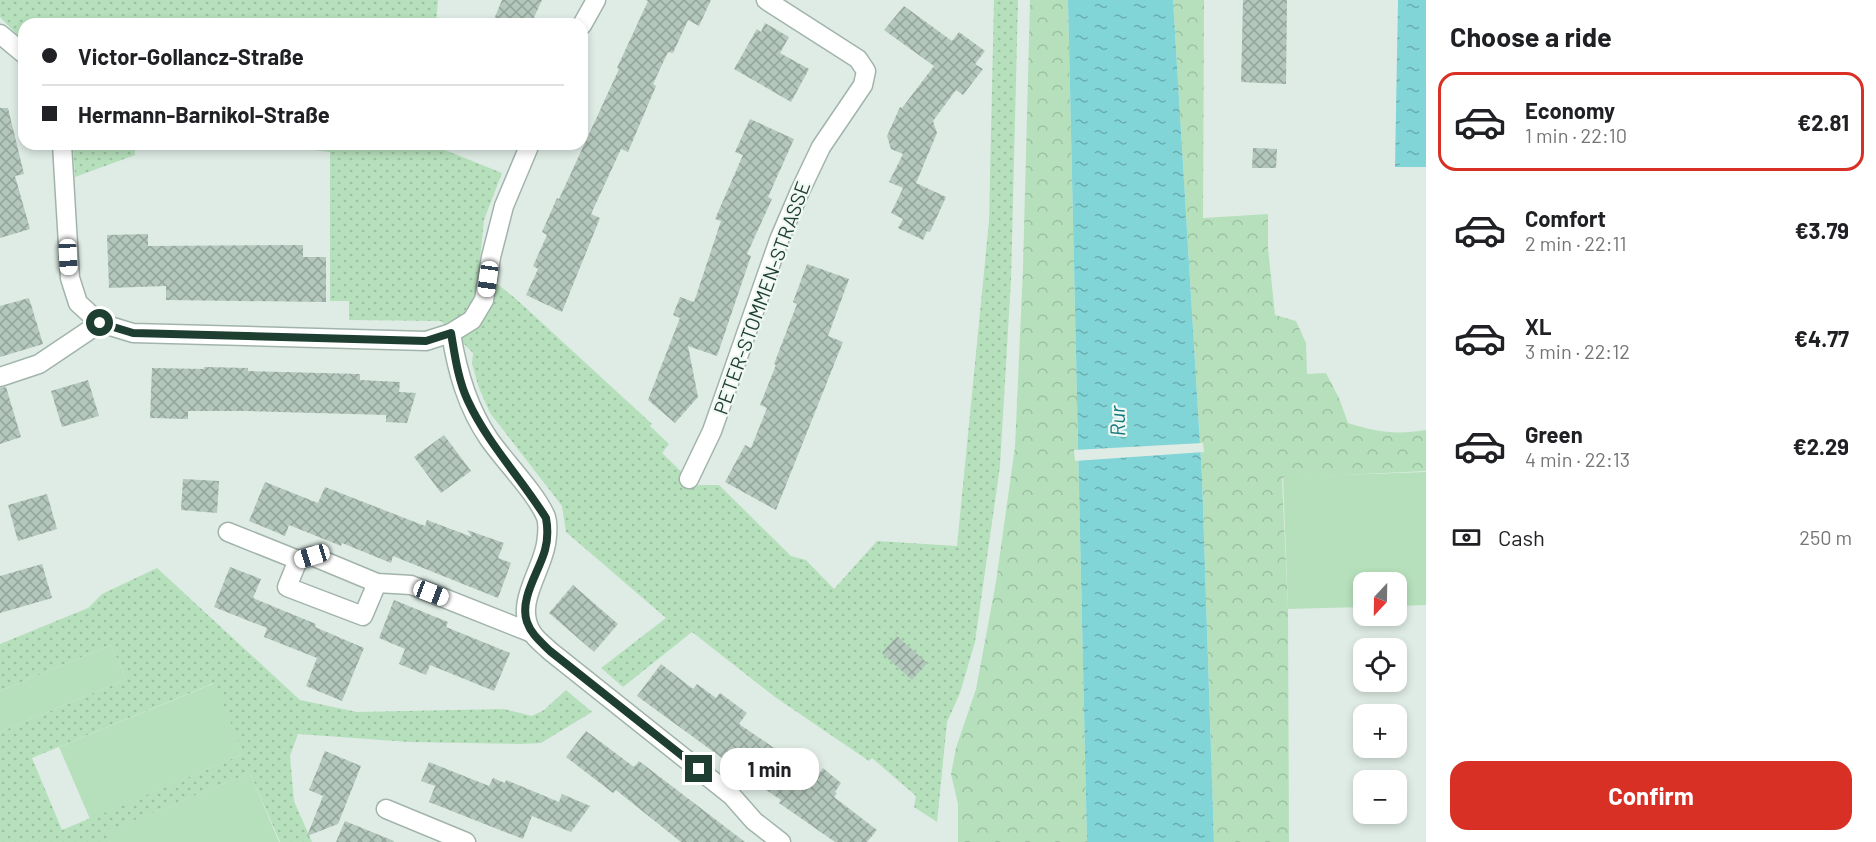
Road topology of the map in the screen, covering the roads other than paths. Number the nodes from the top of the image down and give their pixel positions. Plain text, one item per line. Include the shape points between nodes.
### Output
1 (596, 0) edge
2 (766, 0) edge
3 (586, 18) edge
4 (0, 34) edge
5 (18, 49) edge
6 (62, 150) edge
7 (527, 150) edge
8 (100, 323) junction
9 (451, 333) junction
10 (0, 377) edge
11 (689, 479) dead end
12 (228, 532) dead end
13 (298, 560) junction
14 (377, 583) junction
15 (532, 633) junction
16 (386, 809) dead end
17 (466, 842) edge
18 (781, 842) edge

1 - 3 street
2 - 11 street, PETER-STOMMEN-STRASSE via 858,59 866,71 863,85 821,147 800,191 712,431
4 - 5 street
6 - 8 street via 70,278 78,303
7 - 9 street via 504,206 484,300 472,320
8 - 9 street via 133,333 168,334 426,341
8 - 10 street via 39,364
9 - 15 street via 456,365 468,400 489,438 546,518 545,551 525,605
12 - 13 street
13 - 14 street via 312,556
13 - 14 street via 287,587 363,616
14 - 15 street via 411,585
15 - 18 street via 732,796 754,821
16 - 17 street

